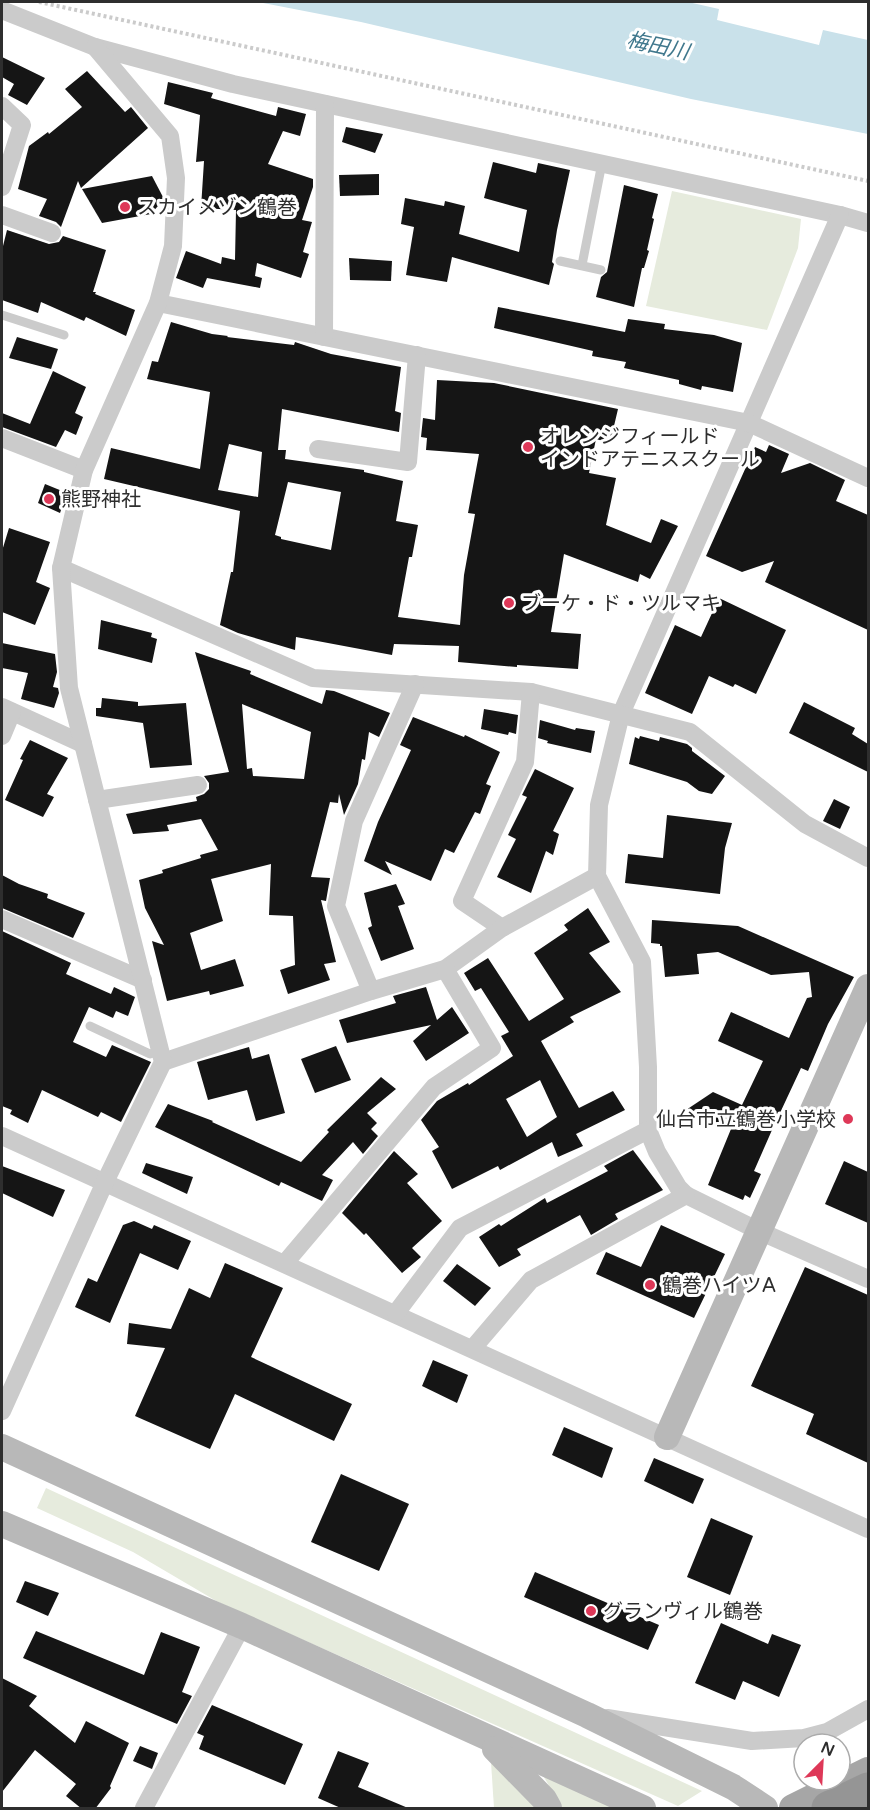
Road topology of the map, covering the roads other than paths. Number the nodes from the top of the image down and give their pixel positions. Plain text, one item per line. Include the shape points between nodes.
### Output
1 (2, 10) edge
2 (95, 47) junction
3 (325, 105) junction
4 (2, 106) edge
5 (602, 163) junction
6 (2, 187) edge
7 (2, 215) edge
8 (840, 215) junction
9 (868, 223) edge
10 (52, 232) dead end
11 (560, 261) dead end
12 (582, 265) junction
13 (601, 270) dead end
14 (158, 303) junction
15 (2, 315) edge
16 (64, 335) dead end
17 (324, 336) junction
18 (417, 355) junction
19 (749, 423) junction
20 (2, 438) edge
21 (318, 449) dead end
22 (84, 470) junction
23 (868, 478) edge
24 (61, 568) junction
25 (415, 684) junction
26 (531, 692) junction
27 (7, 710) edge
28 (621, 714) junction
29 (2, 736) edge
30 (83, 744) junction
31 (198, 785) dead end
32 (98, 800) junction
33 (868, 858) edge
34 (597, 876) junction
35 (2, 919) edge
36 (502, 928) junction
37 (446, 969) junction
38 (143, 980) junction
39 (868, 987) edge
40 (371, 991) junction
41 (90, 1026) dead end
42 (162, 1056) junction
43 (648, 1130) junction
44 (2, 1136) edge
45 (105, 1182) junction
46 (686, 1195) junction
47 (759, 1231) junction
48 (285, 1263) junction
49 (868, 1279) edge
50 (396, 1313) junction
51 (473, 1348) junction
52 (2, 1411) edge
53 (667, 1437) junction
54 (2, 1448) edge
55 (2, 1524) edge
56 (868, 1529) edge
57 (242, 1626) junction
58 (868, 1709) edge
59 (587, 1715) junction
60 (484, 1738) junction
61 (868, 1771) edge
62 (868, 1789) edge
63 (144, 1809) edge
64 (549, 1809) edge
65 (643, 1809) edge
66 (765, 1809) edge
67 (793, 1809) edge
68 (828, 1809) edge

1 - 2 street
2 - 3 street
2 - 14 street via 170,136 176,178 172,246
3 - 5 street
3 - 17 street
4 - 6 street via 22,125
5 - 8 street
5 - 12 lane
7 - 10 street
8 - 9 street
8 - 19 street
11 - 12 lane
12 - 13 lane
14 - 17 street
14 - 22 street
15 - 16 lane
17 - 18 street
18 - 19 street
18 - 21 street via 408,462
19 - 23 street
19 - 28 street
20 - 22 street
22 - 24 street
24 - 25 street via 313,678
24 - 30 street via 69,688
25 - 26 street
25 - 40 street via 354,821 336,906
26 - 28 street
26 - 36 street via 525,762 462,901
27 - 29 street
27 - 30 street
28 - 33 street via 690,732 805,824
28 - 34 street via 599,805
30 - 32 street
31 - 32 street
32 - 38 street
34 - 36 street
34 - 43 street via 642,962
35 - 38 street
36 - 37 street
37 - 40 street
37 - 48 street via 492,1048 434,1087
38 - 42 street
39 - 47 street
40 - 42 street
41 - 42 lane
42 - 45 street
43 - 46 street via 657,1152
43 - 50 street via 460,1228
44 - 45 street
45 - 48 street
45 - 52 street
46 - 47 street
46 - 51 street via 531,1280
47 - 49 street
47 - 53 street
48 - 50 street
50 - 51 street
51 - 53 street
53 - 56 street
54 - 59 street
55 - 57 street
57 - 60 street
57 - 63 street
58 - 59 street via 827,1732 804,1738 752,1741
59 - 66 street via 733,1787
60 - 64 street via 544,1799
60 - 65 street
61 - 67 main road
62 - 68 highway

